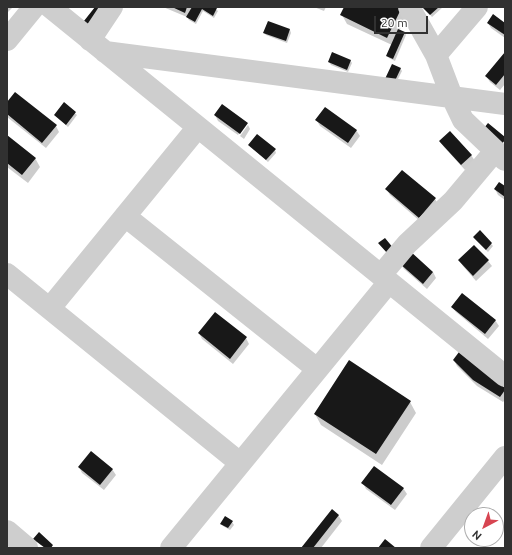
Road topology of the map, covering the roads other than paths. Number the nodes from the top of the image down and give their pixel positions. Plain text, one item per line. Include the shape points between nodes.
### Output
1 (34, 7) edge
2 (50, 7) edge
3 (112, 7) edge
4 (409, 7) edge
5 (477, 7) edge
6 (7, 40) edge
7 (97, 46) junction
8 (436, 55) junction
9 (452, 97) junction
10 (505, 104) edge
11 (198, 127) junction
12 (500, 156) edge
13 (125, 216) junction
14 (7, 274) edge
15 (385, 279) junction
16 (50, 308) junction
17 (317, 370) junction
18 (505, 376) edge
19 (505, 457) edge
20 (240, 463) junction
21 (7, 531) edge
22 (28, 548) edge
23 (171, 548) edge
24 (431, 548) edge

1 - 6 street
2 - 7 street
3 - 7 street
4 - 8 street
5 - 8 street
7 - 9 street
7 - 11 street
8 - 9 street
9 - 10 street
9 - 12 street via 463,120
11 - 13 street
11 - 15 street
12 - 15 street via 407,244
13 - 16 street
13 - 17 street
14 - 16 street
15 - 17 street
15 - 18 street
16 - 20 street
17 - 20 street
19 - 24 street
20 - 23 street
21 - 22 street

